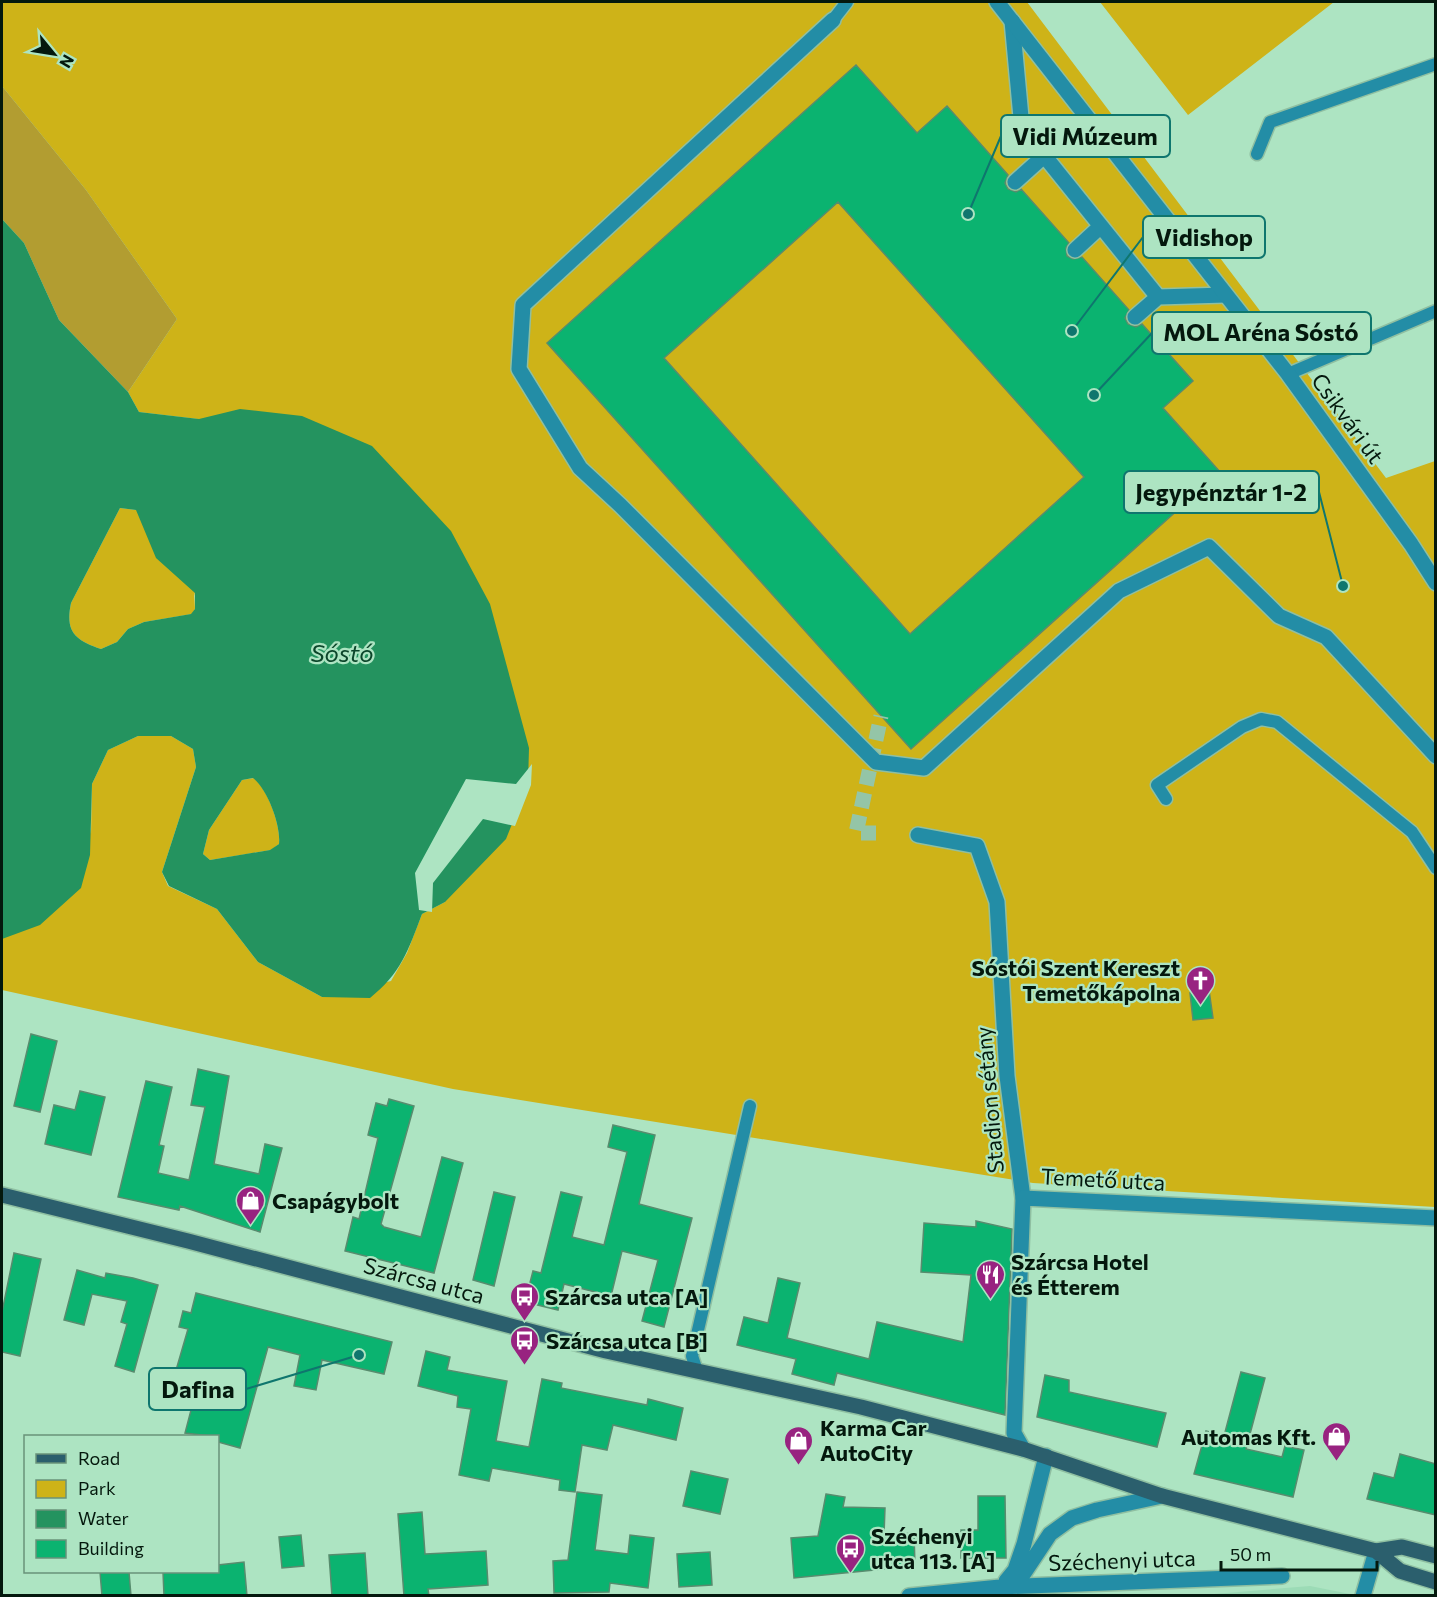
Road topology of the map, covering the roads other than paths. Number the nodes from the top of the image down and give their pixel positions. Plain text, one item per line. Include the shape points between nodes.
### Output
1 (847, 2) edge
2 (997, 2) edge
3 (833, 20) joint
4 (1012, 21) junction
5 (1436, 64) edge
6 (1257, 154) dead end
7 (1044, 156) junction
8 (1015, 182) dead end
9 (1101, 226) junction
10 (1075, 250) dead end
11 (1225, 296) junction
12 (1158, 297) junction
13 (1436, 311) edge
14 (1135, 317) dead end
15 (1288, 374) junction
16 (1436, 583) edge
17 (1436, 756) edge
18 (1166, 799) dead end
19 (918, 835) dead end
20 (1436, 868) edge
21 (750, 1107) dead end
22 (2, 1195) edge
23 (1023, 1198) junction
24 (1436, 1218) edge
25 (697, 1371) junction
26 (1023, 1449) junction
27 (1046, 1456) junction
28 (1162, 1496) junction
29 (1376, 1551) junction
30 (1436, 1556) edge
31 (1282, 1576) dead end
32 (1436, 1582) edge
33 (1000, 1587) junction
34 (909, 1596) edge
35 (1362, 1596) edge
36 (1370, 1596) edge

1 - 3 lane
2 - 4 street, Csikvári út
3 - 17 street via 523,305 519,369 580,468 876,762 924,768 1119,591 1209,547 1279,616 1326,638
4 - 7 street via 1022,128
4 - 11 street, Csikvári út
5 - 6 lane via 1270,122
7 - 8 street
7 - 9 street
9 - 10 street
9 - 12 street
11 - 12 street
11 - 15 street, Csikvári út
12 - 14 street
13 - 15 lane
15 - 16 street, Csikvári út
18 - 20 lane via 1157,785 1242,727 1261,719 1277,722 1412,832
19 - 23 street, Stadion sétány via 977,846 997,902 1007,1076
21 - 25 lane via 692,1356
22 - 25 main road, Szárcsa utca
23 - 24 street, Temető utca
23 - 26 street, Temető utca via 1014,1433
25 - 26 main road, Szárcsa utca via 861,1407
26 - 27 main road, Szárcsa utca
27 - 28 main road, Széchenyi utca
27 - 33 street, Széchenyi utca via 1015,1570
28 - 29 main road, Széchenyi utca
28 - 33 street, Széchenyi utca via 1072,1518 1050,1534 1024,1573
29 - 30 main road, Széchenyi utca via 1402,1547
29 - 32 main road, Széchenyi utca via 1400,1571
29 - 35 street
29 - 36 street
31 - 33 street, Széchenyi utca
33 - 34 street, Széchenyi utca

